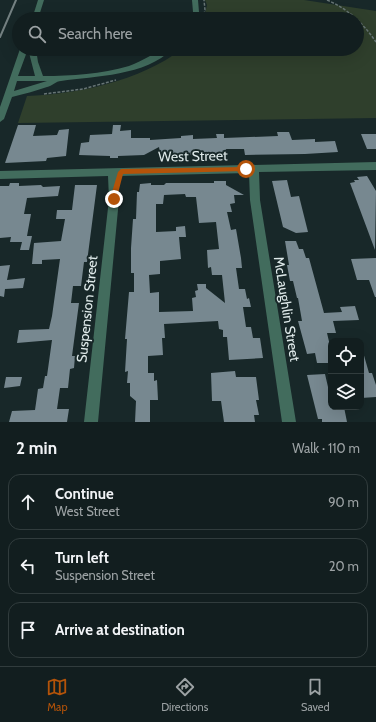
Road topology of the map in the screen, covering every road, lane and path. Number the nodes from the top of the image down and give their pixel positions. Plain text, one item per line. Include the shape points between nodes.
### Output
1 (41, 0) edge
2 (195, 0) edge
3 (327, 0) edge
4 (37, 12) edge
5 (196, 12) edge
6 (350, 12) edge
7 (364, 24) edge
8 (376, 42) edge
9 (22, 56) edge
10 (33, 56) edge
11 (154, 56) edge
12 (40, 78) junction
13 (59, 78) junction
14 (14, 79) junction
15 (8, 95) junction
16 (0, 119) edge
17 (376, 166) edge
18 (250, 169) junction
19 (117, 172) junction
20 (0, 174) edge
21 (91, 422) edge
22 (289, 422) edge

1 - 4 street
2 - 5 street
3 - 6 path
7 - 8 path
9 - 14 street
10 - 12 street
11 - 13 street via 115,72
12 - 13 street
12 - 14 street
13 - 15 street via 46,85
14 - 15 street
15 - 16 street
17 - 18 street, West Street
18 - 19 street, West Street
18 - 22 street, McLaughlin Street
19 - 20 street, West Street
19 - 21 street, Suspension Street

